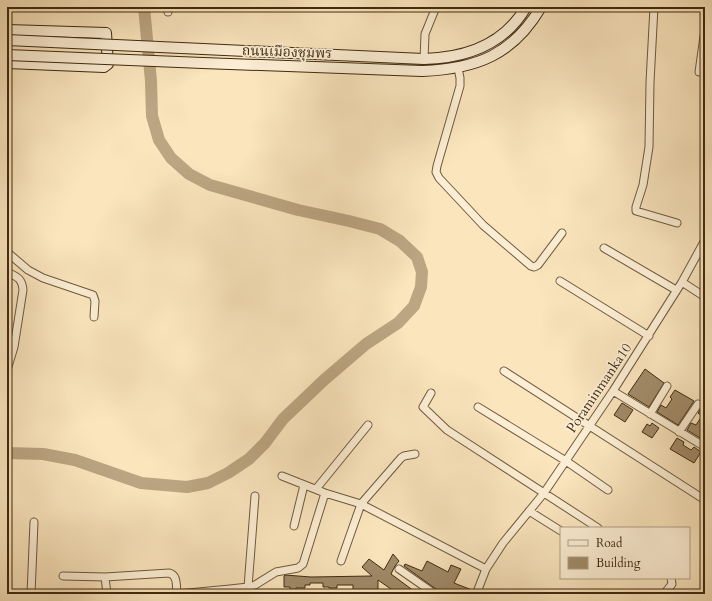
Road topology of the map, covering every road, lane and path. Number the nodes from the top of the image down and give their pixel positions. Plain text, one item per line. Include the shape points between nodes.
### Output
1 (436, 7) edge
2 (526, 7) edge
3 (541, 7) edge
4 (654, 7) edge
5 (705, 29) edge
6 (7, 30) edge
7 (7, 40) edge
8 (7, 55) edge
9 (424, 59) junction
10 (7, 63) edge
11 (458, 68) junction
12 (699, 72) dead end
13 (677, 223) dead end
14 (562, 233) dead end
15 (705, 240) edge
16 (604, 248) dead end
17 (7, 252) edge
18 (702, 253) edge
19 (7, 272) edge
20 (560, 281) dead end
21 (682, 282) junction
22 (676, 290) junction
23 (705, 298) edge
24 (94, 317) dead end
25 (649, 336) junction
26 (8, 367) edge
27 (504, 371) dead end
28 (667, 386) dead end
29 (613, 391) junction
30 (432, 393) dead end
31 (698, 404) dead end
32 (478, 407) dead end
33 (650, 414) junction
34 (368, 425) dead end
35 (590, 426) junction
36 (680, 432) junction
37 (705, 447) edge
38 (415, 454) dead end
39 (566, 461) junction
40 (282, 476) dead end
41 (304, 485) junction
42 (316, 489) junction
43 (608, 490) dead end
44 (325, 493) junction
45 (544, 493) junction
46 (255, 496) dead end
47 (705, 500) edge
48 (361, 504) junction
49 (529, 511) junction
50 (34, 522) dead end
51 (294, 526) dead end
52 (596, 527) edge
53 (560, 531) edge
54 (341, 561) dead end
55 (399, 569) dead end
56 (486, 569) junction
57 (63, 576) dead end
58 (105, 577) junction
59 (671, 579) edge
60 (248, 587) junction
61 (478, 593) edge
62 (31, 594) edge
63 (107, 594) edge
64 (435, 594) edge
65 (664, 594) edge

1 - 9 street via 424,34
2 - 9 main road, ถนนเมืองชุมพร via 512,26 496,40 479,49 452,57
3 - 11 main road, ถนนเมืองชุมพร via 520,37 502,51 485,60
4 - 13 street via 649,147 636,211
5 - 12 street
6 - 10 main road via 106,33 108,64 104,67
7 - 9 main road, ถนนเมืองชุมพร, bridge
8 - 11 main road, ถนนเมืองชุมพร, bridge via 422,71
11 - 14 street via 460,86 437,166 439,178 483,224 531,266 538,265
15 - 18 street, Poraminmanka10
16 - 22 street
17 - 24 street via 28,270 43,278 93,295
18 - 21 street, Poraminmanka10
19 - 26 street via 22,282 23,290 14,347
20 - 25 street
21 - 22 street, Poraminmanka10
21 - 23 street
22 - 25 street, Poraminmanka10
25 - 29 street, Poraminmanka10
27 - 35 street
28 - 33 street
29 - 33 street
29 - 35 street, Poraminmanka10
30 - 45 street via 423,407 447,430
31 - 36 street
32 - 39 street
33 - 36 street
34 - 42 street
35 - 39 street, Poraminmanka10
35 - 47 street
36 - 37 street
38 - 48 street via 401,458
39 - 43 street
39 - 45 street, Poraminmanka10
40 - 41 street
41 - 42 street
41 - 51 street
42 - 44 street
44 - 48 street
44 - 60 street via 303,564 298,568 276,572
45 - 49 street, Poraminmanka10
45 - 52 street
46 - 60 street
48 - 54 street
48 - 56 street
49 - 53 street
49 - 56 street, Poraminmanka10
50 - 62 street
55 - 64 street
56 - 61 street, Poraminmanka10
57 - 58 street
58 - 60 street via 169,573 175,577 177,594
58 - 63 street
59 - 65 street via 672,584

